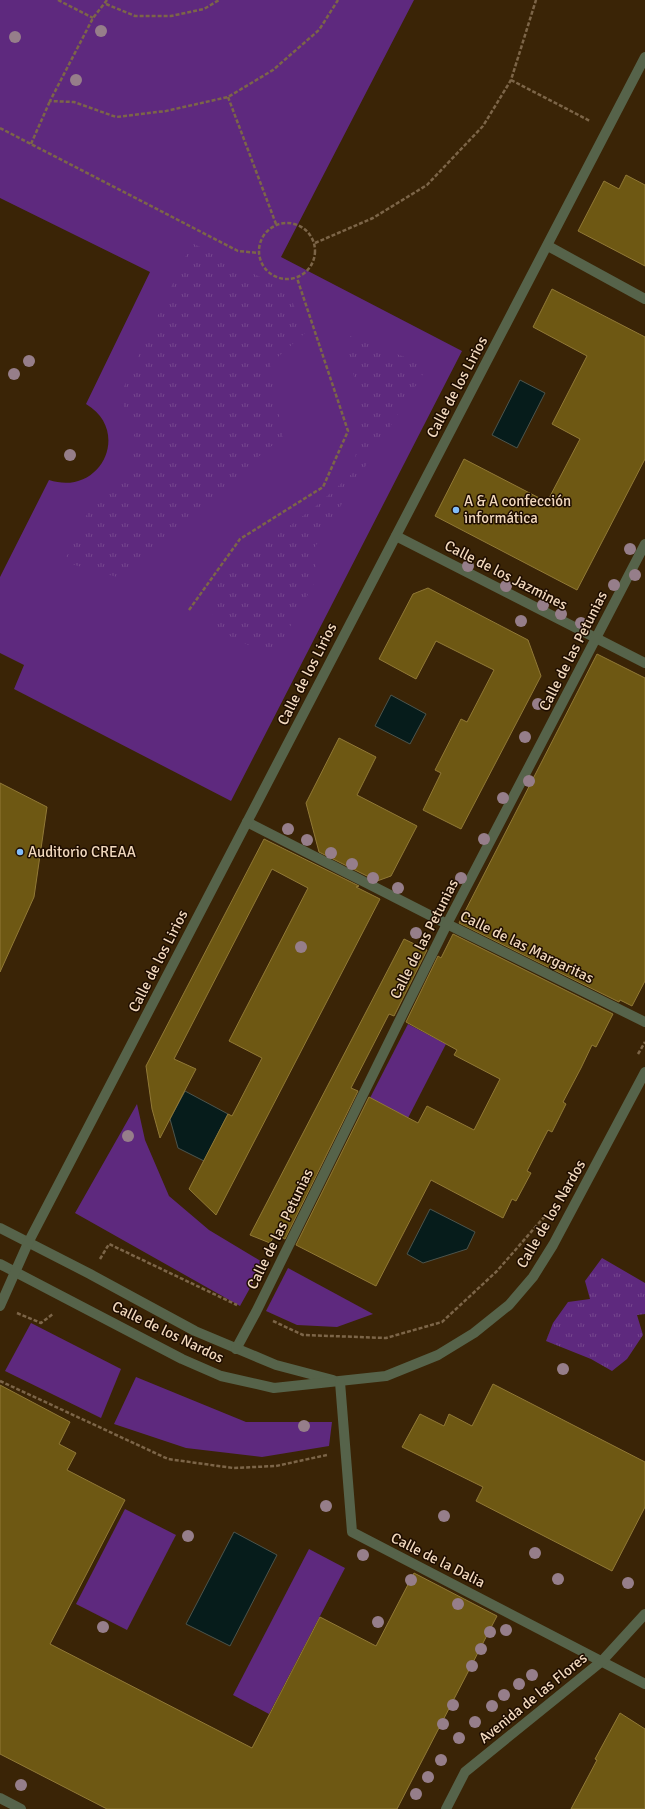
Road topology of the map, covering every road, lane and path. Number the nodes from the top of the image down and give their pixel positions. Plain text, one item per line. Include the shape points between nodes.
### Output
1 (58, 0) edge
2 (108, 0) edge
3 (219, 0) edge
4 (338, 0) edge
5 (536, 0) edge
6 (106, 4) junction
7 (93, 18) junction
8 (645, 57) edge
9 (511, 80) junction
10 (228, 97) junction
11 (50, 101) junction
12 (0, 128) edge
13 (607, 130) junction
14 (31, 144) junction
15 (276, 224) junction
16 (315, 243) junction
17 (548, 246) junction
18 (259, 253) junction
19 (297, 278) junction
20 (645, 299) edge
21 (396, 536) junction
22 (645, 544) edge
23 (188, 610) dead end
24 (597, 638) junction
25 (645, 663) edge
26 (247, 822) junction
27 (447, 924) junction
28 (645, 1022) edge
29 (645, 1042) edge
30 (638, 1055) dead end
31 (645, 1072) edge
32 (549, 1211) dead end
33 (0, 1228) edge
34 (28, 1243) junction
35 (0, 1264) edge
36 (15, 1272) junction
37 (90, 1274) junction
38 (71, 1301) junction
39 (0, 1306) edge
40 (256, 1312) junction
41 (236, 1349) junction
42 (0, 1381) edge
43 (340, 1382) junction
44 (346, 1451) junction
45 (645, 1614) edge
46 (602, 1661) junction
47 (645, 1684) edge
48 (0, 1798) edge
49 (21, 1809) edge
50 (446, 1809) edge

1 - 7 path
2 - 6 path
3 - 6 path via 204,9 171,16 135,16
4 - 10 path via 319,30 273,70
5 - 9 path
6 - 7 path
7 - 11 path
8 - 13 street, Calle de los Lirios
9 - 13 path
9 - 16 path via 483,126 427,185 373,218
10 - 11 path via 166,111 116,117 74,102
10 - 15 path
11 - 14 path
12 - 14 path
13 - 17 street, Calle de los Lirios
14 - 18 path via 238,251
15 - 16 path via 292,222 306,229
15 - 18 path via 263,236
16 - 19 path via 315,257 309,270
17 - 20 street
17 - 21 street, Calle de los Lirios
18 - 19 path via 265,269 280,278
19 - 23 path via 348,431 323,487 240,539
21 - 24 street, Calle de los Jazmines
21 - 26 street, Calle de los Lirios
22 - 24 street, Calle de las Petunias
24 - 25 street, Calle de los Jazmines
24 - 27 street, Calle de las Petunias
26 - 27 street, Calle de las Margaritas
26 - 34 street, Calle de los Lirios
27 - 28 street, Calle de las Margaritas
27 - 40 street, Calle de las Petunias
29 - 30 path
31 - 43 street, Calle de los Nardos via 553,1245 534,1277 509,1304 474,1333 438,1355 386,1376
32 - 40 path via 497,1271 442,1322 386,1338 303,1335
33 - 34 street, Calle de los Nardos
34 - 36 street, Calle de los Lirios
34 - 37 street, Calle de los Nardos
35 - 36 street, Calle de los Nardos
36 - 38 street, Calle de los Nardos
36 - 39 street, Calle de los Lirios
37 - 40 path via 109,1244
37 - 41 street, Calle de los Nardos via 195,1331
38 - 39 path via 41,1323
38 - 43 street, Calle de los Nardos via 182,1359 221,1376 274,1388
40 - 41 street, Calle de las Petunias
41 - 43 street, Calle de los Nardos via 276,1365
42 - 44 path via 168,1459 233,1468 276,1466
43 - 44 street, Calle de la Dalia
44 - 46 street, Calle de la Dalia via 352,1532
45 - 46 street, Avenida de las Flores
46 - 47 street, Calle de la Dalia
46 - 50 street, Avenida de las Flores via 465,1772
48 - 49 street

